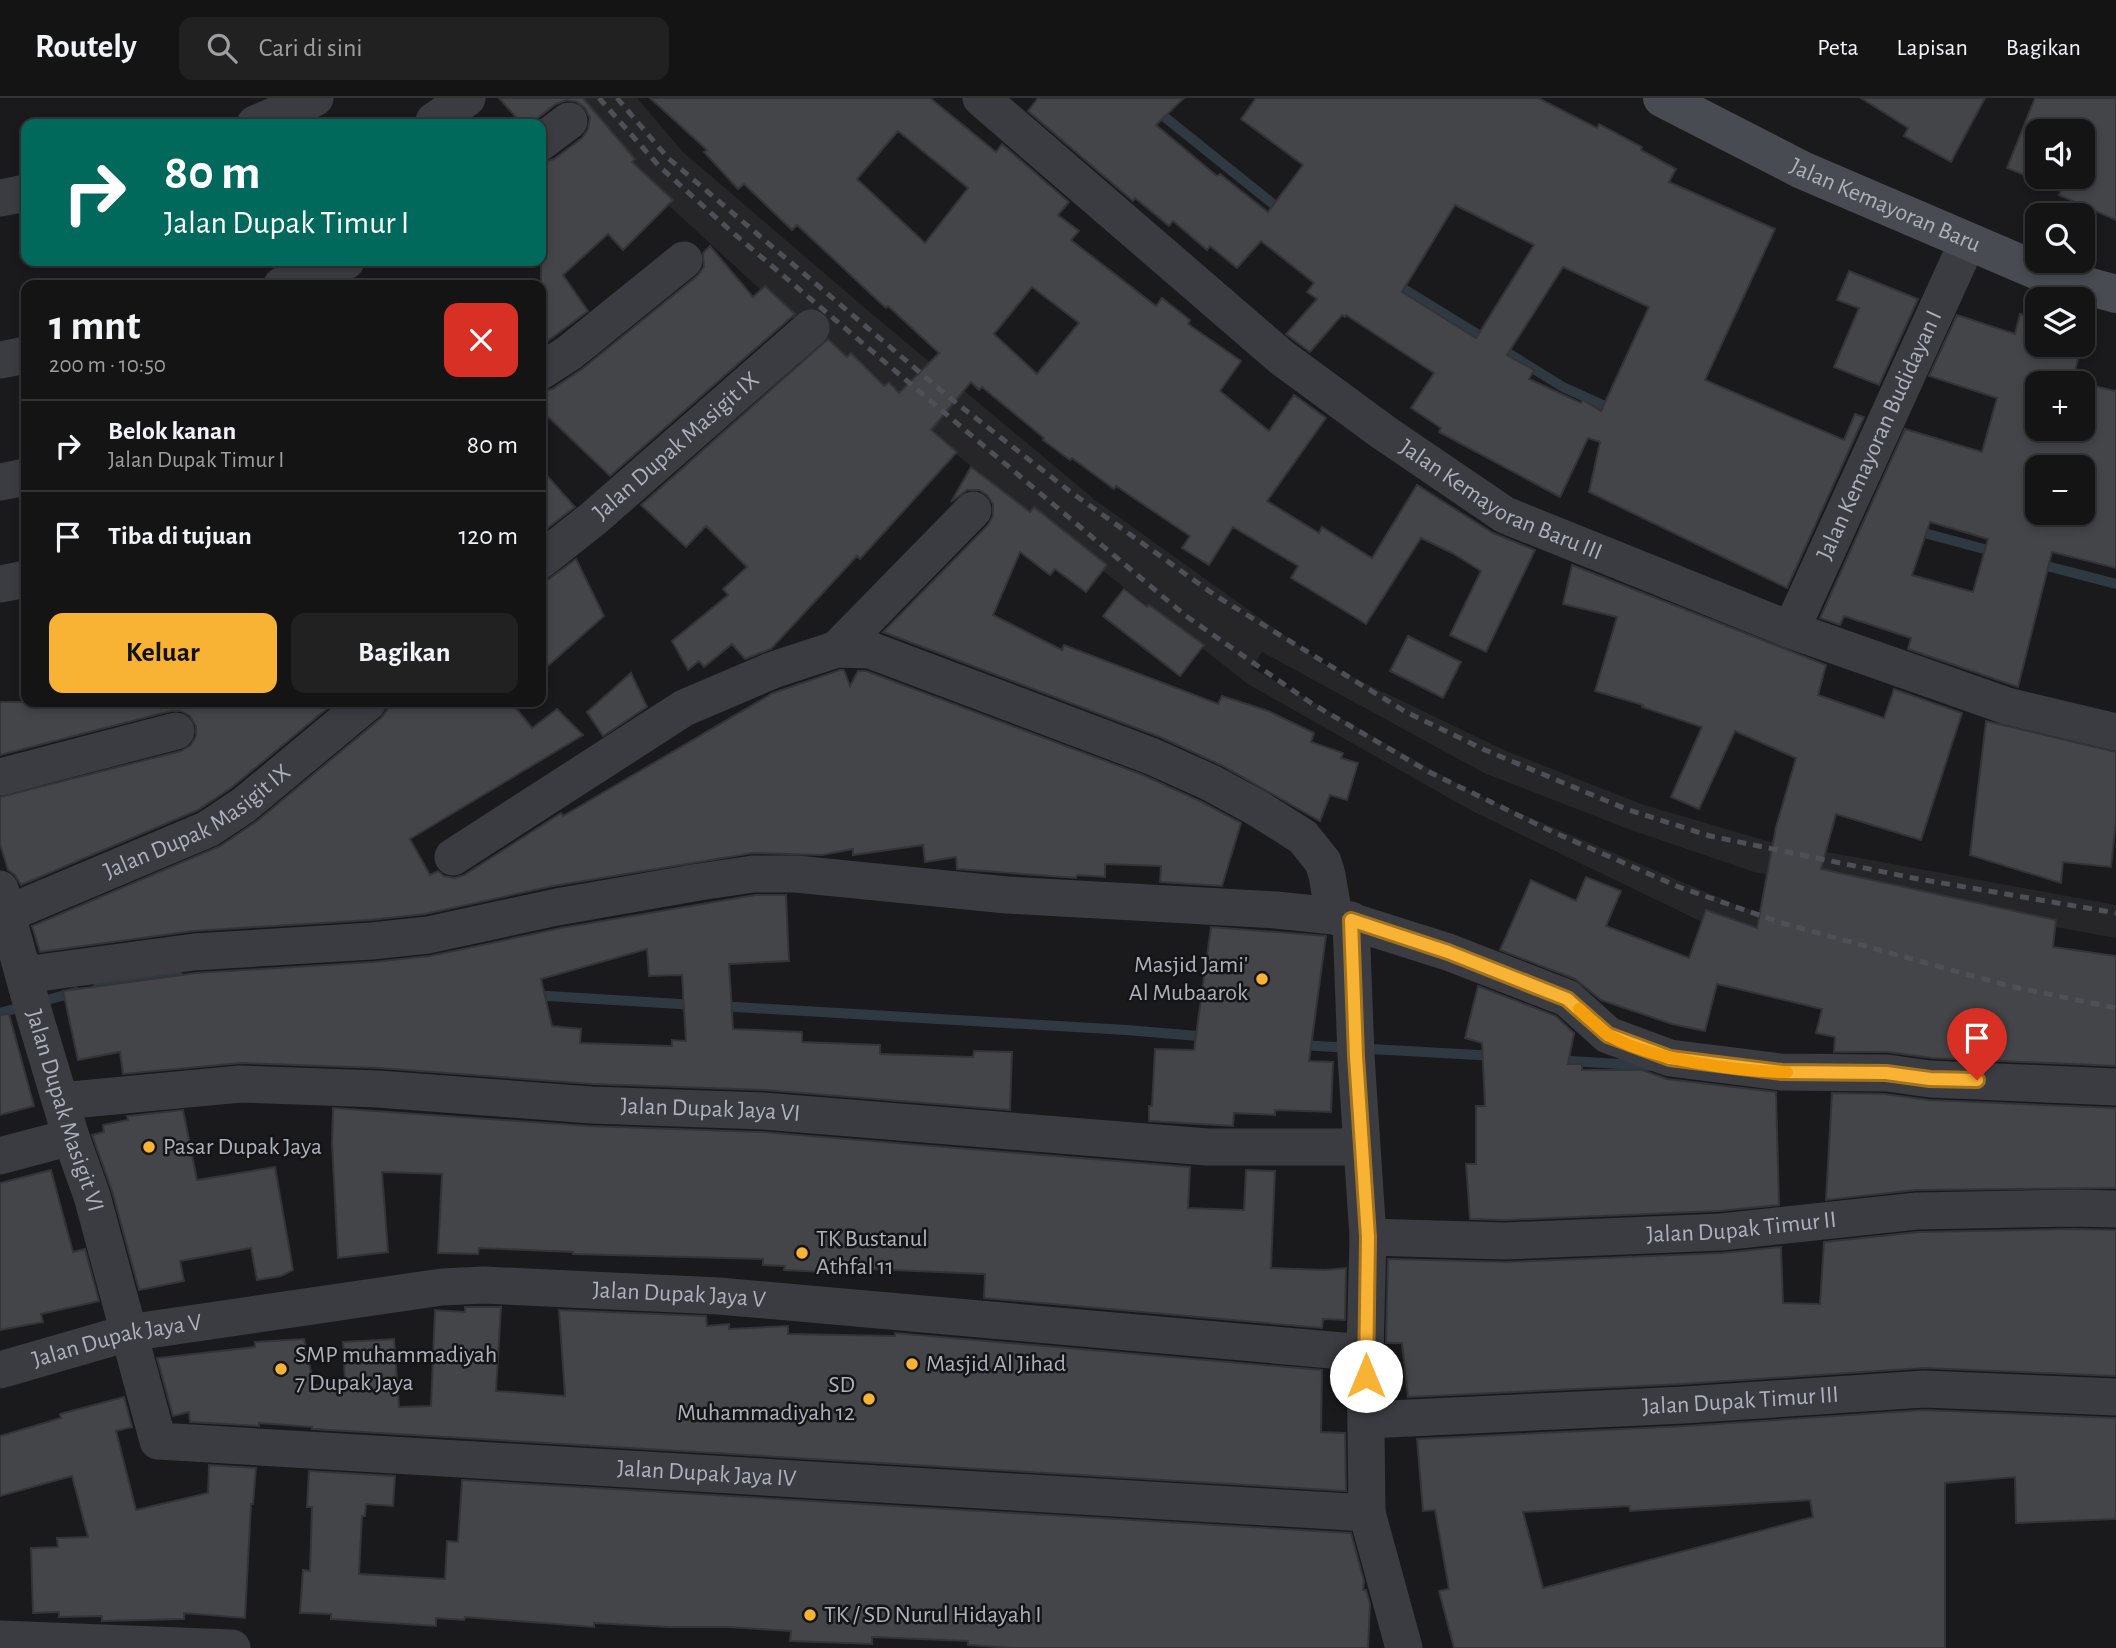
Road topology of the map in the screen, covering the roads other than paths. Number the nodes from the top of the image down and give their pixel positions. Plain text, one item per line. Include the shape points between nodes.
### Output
1 (315, 98) edge
2 (467, 98) edge
3 (981, 98) edge
4 (1662, 98) edge
5 (429, 115) edge
6 (267, 119) edge
7 (21, 194) edge
8 (0, 198) edge
9 (1968, 241) junction
10 (684, 260) dead end
11 (333, 266) edge
12 (295, 280) edge
13 (2116, 294) edge
14 (811, 328) dead end
15 (21, 356) edge
16 (0, 360) edge
17 (546, 368) edge
18 (21, 478) edge
19 (0, 482) edge
20 (973, 510) dead end
21 (546, 557) edge
22 (21, 580) edge
23 (0, 584) edge
24 (1791, 631) junction
25 (837, 649) junction
26 (362, 707) edge
27 (176, 731) dead end
28 (2116, 732) edge
29 (0, 777) edge
30 (453, 857) dead end
31 (4, 901) edge
32 (1343, 918) junction
33 (29, 992) junction
34 (2116, 1087) edge
35 (61, 1101) junction
36 (71, 1137) junction
37 (1361, 1147) junction
38 (0, 1156) edge
39 (2116, 1209) edge
40 (1368, 1237) junction
41 (128, 1333) junction
42 (1365, 1353) junction
43 (0, 1370) edge
44 (2116, 1397) edge
45 (1367, 1420) junction
46 (1367, 1513) junction
47 (7, 1642) edge
48 (232, 1648) edge
49 (1404, 1648) edge

1 - 6 street
2 - 5 street
3 - 24 street, Jalan Kemayoran Baru III via 1281,357 1505,515
4 - 9 street, Jalan Kemayoran Baru via 1802,170
7 - 8 street
9 - 13 street, Jalan Kemayoran Baru via 2047,275
9 - 24 street, Jalan Kemayoran Budidayan I
10 - 17 street
11 - 12 street
14 - 21 street, Jalan Dupak Masigit IX
15 - 16 street
18 - 19 street
20 - 25 street
22 - 23 street
24 - 28 street, Jalan Kemayoran Baru III via 2007,706
25 - 30 street via 684,708
25 - 32 street via 870,650 1211,783 1303,837 1323,862
26 - 31 street, Jalan Dupak Masigit IX via 253,798 208,829
27 - 29 street
31 - 33 street, Jalan Dupak Masigit VI
32 - 33 street via 753,874 557,907 428,935 194,952
32 - 34 street via 1448,952 1567,999 1608,1035 1670,1058 1782,1072 1886,1073
32 - 37 street
33 - 35 street, Jalan Dupak Masigit VI
35 - 36 street, Jalan Dupak Masigit VI
35 - 37 street, Jalan Dupak Jaya VI via 240,1084 764,1111 1207,1147
36 - 38 street
36 - 41 street, Jalan Dupak Masigit VI via 92,1196
37 - 40 street
39 - 40 street, Jalan Dupak Timur II via 1917,1211 1721,1232 1505,1241
40 - 42 street
41 - 42 street, Jalan Dupak Jaya V via 442,1287 484,1285 719,1296
41 - 43 street, Jalan Dupak Jaya V
41 - 46 street, Jalan Dupak Jaya IV via 158,1441
42 - 45 street
44 - 45 street, Jalan Dupak Timur III via 1924,1389
45 - 46 street
46 - 49 street
47 - 48 street

